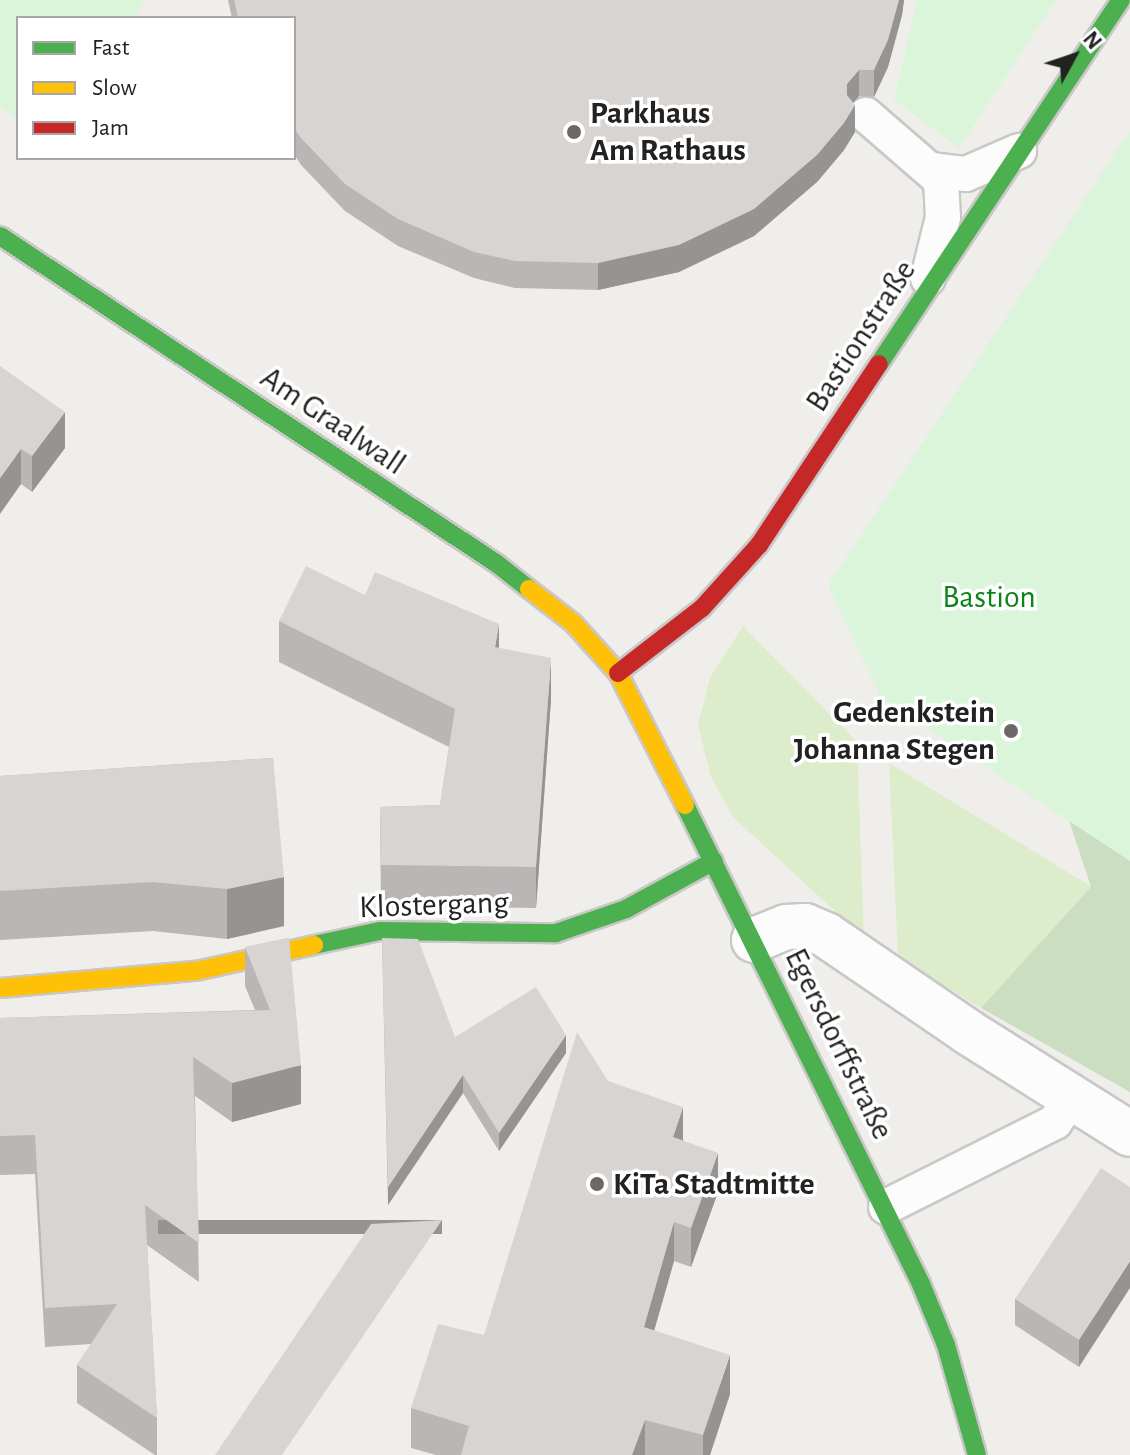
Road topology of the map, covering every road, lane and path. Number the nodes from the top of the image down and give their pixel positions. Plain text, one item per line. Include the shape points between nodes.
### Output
1 (1121, 0) edge
2 (866, 115) dead end
3 (1019, 151) junction
4 (933, 170) junction
5 (0, 236) edge
6 (925, 292) junction
7 (618, 673) junction
8 (714, 861) junction
9 (754, 940) junction
10 (0, 988) edge
11 (1071, 1098) junction
12 (1130, 1134) edge
13 (886, 1207) junction
14 (977, 1455) edge

1 - 3 street, Bastionstraße
2 - 4 lane
3 - 4 lane via 966,174
3 - 6 street, Bastionstraße
4 - 6 lane via 944,199
5 - 7 street, Am Graalwall via 496,563 573,623
6 - 7 street, Bastionstraße via 759,545 702,608
7 - 8 street, Egersdorffstraße
8 - 9 street, Egersdorffstraße
8 - 10 street, Klostergang via 626,909 556,933 380,931 196,971
9 - 11 street via 786,927 805,926 826,935
9 - 13 street, Egersdorffstraße
11 - 12 street
11 - 13 lane via 1055,1122
13 - 14 street, Egersdorffstraße via 946,1345

